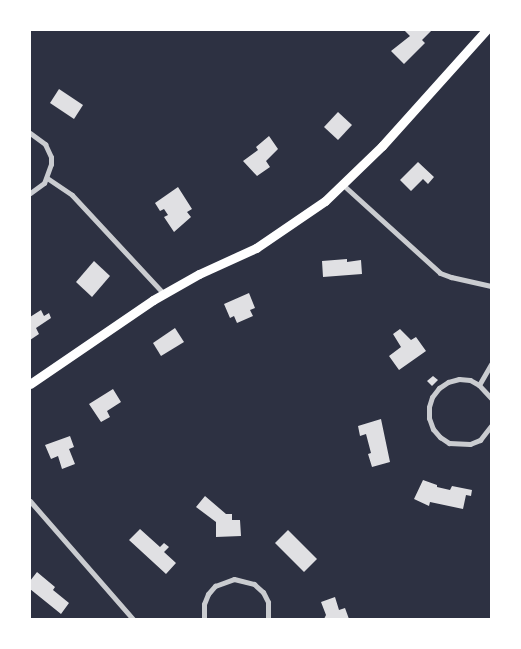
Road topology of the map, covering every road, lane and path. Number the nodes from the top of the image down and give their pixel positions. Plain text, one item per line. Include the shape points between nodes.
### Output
1 (486, 30) edge
2 (30, 133) edge
3 (47, 178) junction
4 (342, 184) junction
5 (30, 193) edge
6 (491, 286) edge
7 (164, 294) junction
8 (491, 364) edge
9 (30, 384) edge
10 (479, 385) junction
11 (491, 398) edge
12 (491, 426) edge
13 (30, 501) edge
14 (133, 619) edge
15 (204, 619) edge
16 (268, 619) edge

1 - 4 main road via 382,146
2 - 3 street via 40,139 48,150 51,164
3 - 5 street
3 - 7 street via 72,195
4 - 6 street via 440,273
4 - 7 main road via 325,201 256,248
7 - 9 main road
8 - 10 street
10 - 11 street
10 - 12 street via 459,379 444,385 432,397 429,418 440,437 460,445 480,440
13 - 14 street
15 - 16 street via 208,594 215,586 234,579 254,584 262,592 268,602

